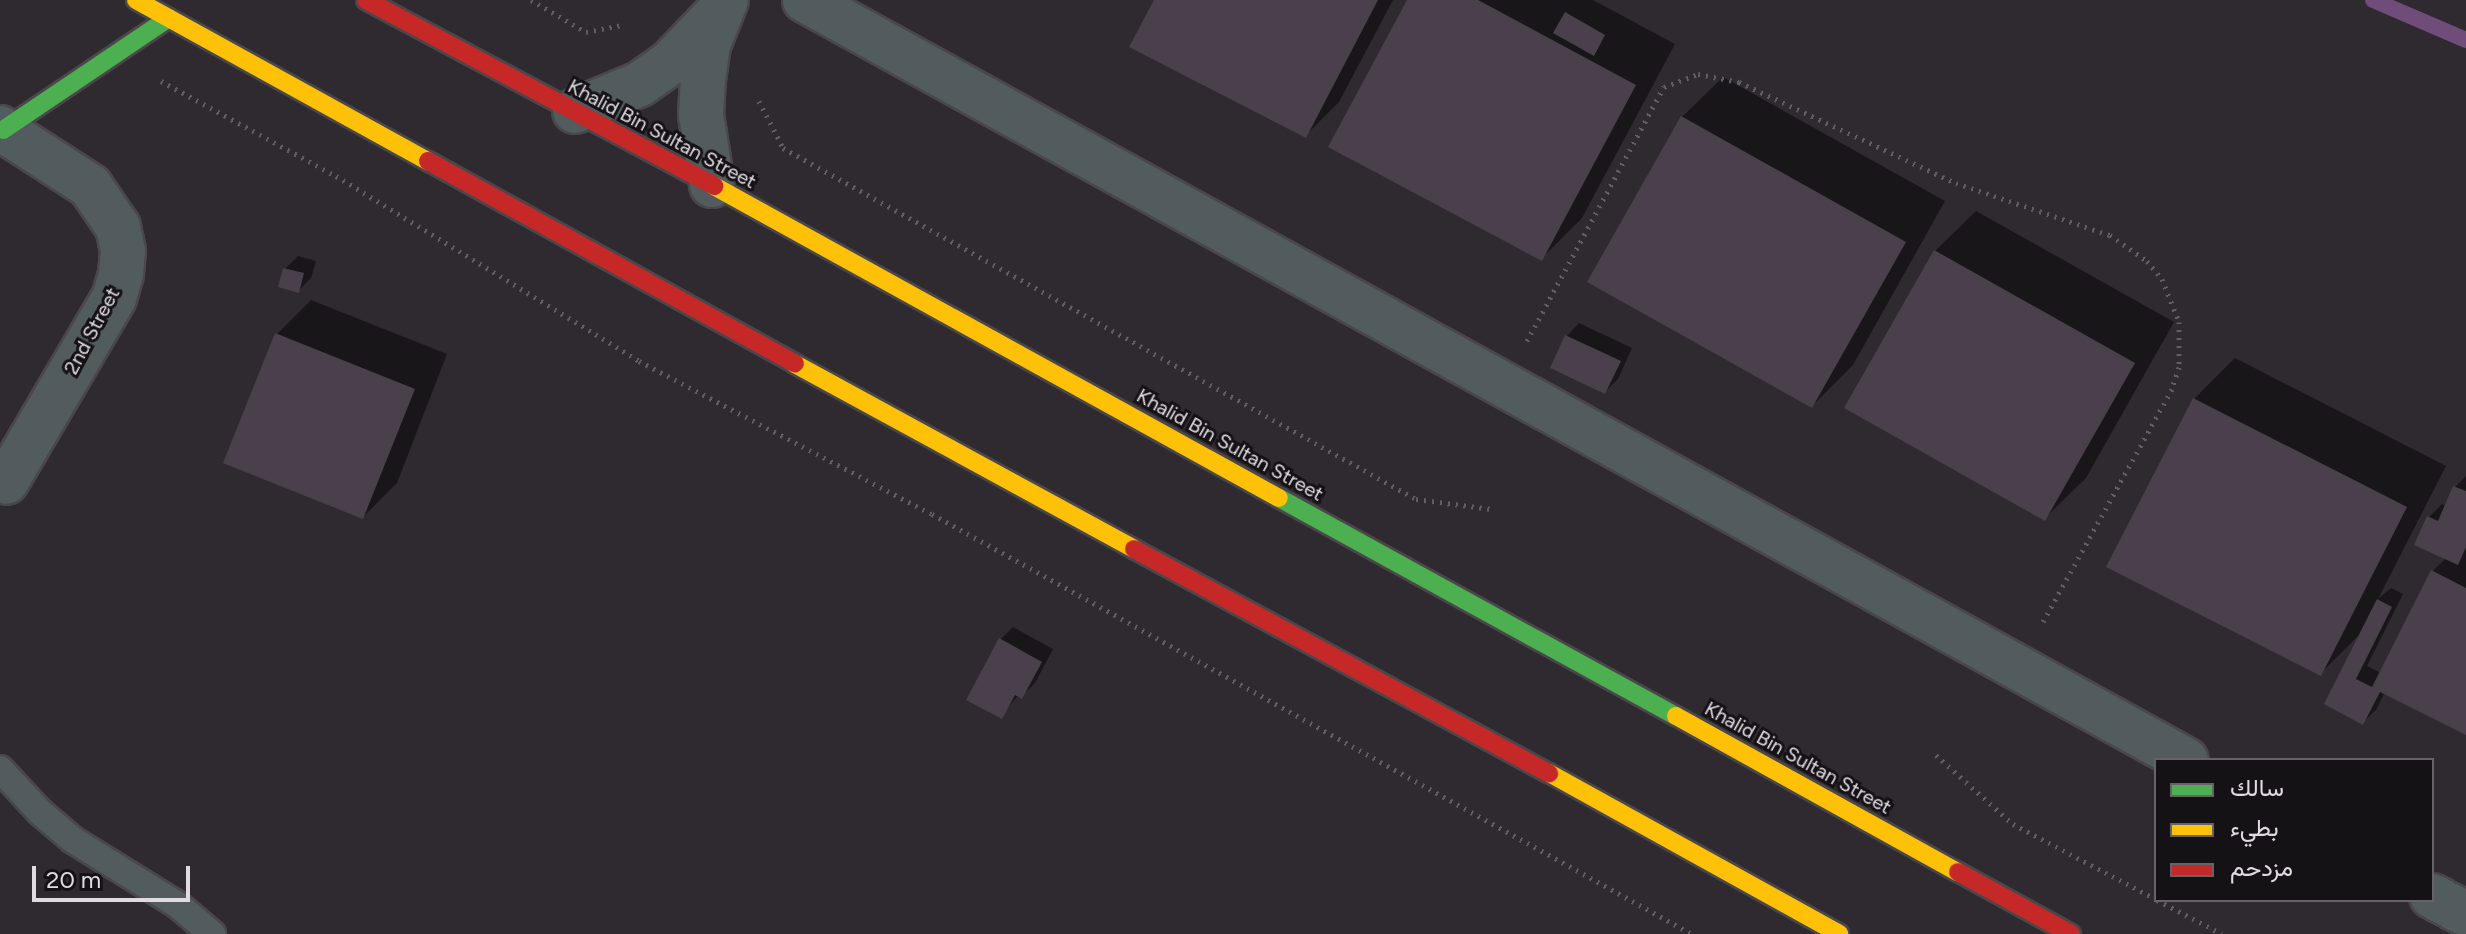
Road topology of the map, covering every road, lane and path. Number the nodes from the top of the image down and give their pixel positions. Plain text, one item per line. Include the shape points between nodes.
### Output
1 (136, 0) edge
2 (366, 0) edge
3 (531, 0) edge
4 (805, 0) edge
5 (723, 6) edge
6 (169, 18) junction
7 (621, 25) dead end
8 (114, 55) junction
9 (759, 101) dead end
10 (575, 111) junction
11 (2, 129) edge
12 (712, 185) junction
13 (1503, 385) junction
14 (3, 487) edge
15 (1491, 509) dead end
16 (2017, 667) junction
17 (1936, 755) dead end
18 (2182, 758) edge
19 (0, 769) edge
20 (2434, 897) edge
21 (2154, 899) edge
22 (2160, 902) edge
23 (2466, 914) edge
24 (212, 934) edge
25 (1692, 934) edge
26 (1839, 934) edge
27 (2071, 934) edge
28 (2222, 934) edge

1 - 6 main road
2 - 10 main road, Khalid Bin Sultan Street
3 - 7 path via 586,32
4 - 13 street
5 - 10 street via 670,63 640,84
5 - 12 street via 708,45 702,103
6 - 8 main road
6 - 26 main road
8 - 11 main road
8 - 25 path via 336,176 639,361 932,514
9 - 15 path via 783,148 1416,499
10 - 12 main road, Khalid Bin Sultan Street
11 - 14 street, 2nd Street via 90,186 118,227 123,251 114,298
12 - 27 main road, Khalid Bin Sultan Street
13 - 16 street
13 - 16 path via 1664,87 1689,76 1719,75 1739,82 1942,177 2110,235 2147,261 2162,279 2179,322 2179,367 2172,389
16 - 18 street
17 - 21 path via 2013,824
19 - 24 lane via 73,840 178,905
20 - 23 street
22 - 28 path

